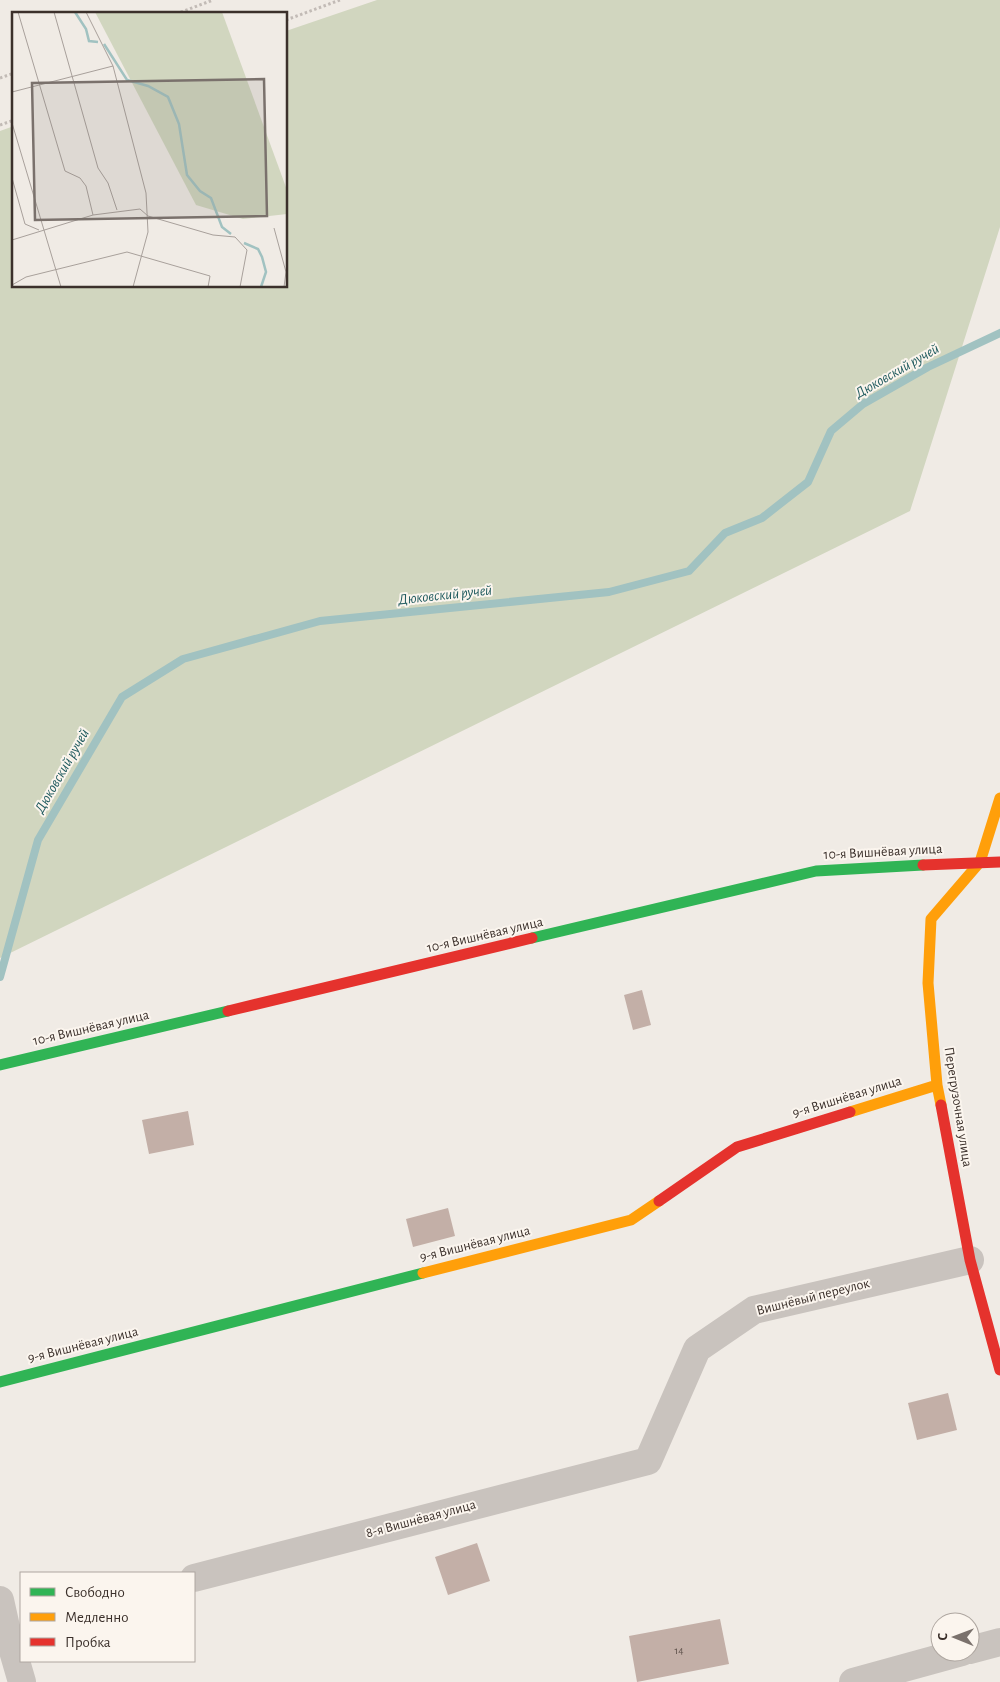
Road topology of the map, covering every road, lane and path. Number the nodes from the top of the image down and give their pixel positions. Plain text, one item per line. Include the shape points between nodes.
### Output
1 (214, 0) edge
2 (340, 0) edge
3 (181, 12) edge
4 (288, 19) edge
5 (12, 74) edge
6 (0, 78) edge
7 (12, 121) edge
8 (0, 125) edge
9 (1000, 798) edge
10 (980, 862) junction
11 (1000, 862) edge
12 (0, 1065) edge
13 (937, 1085) junction
14 (970, 1260) junction
15 (1000, 1370) edge
16 (0, 1382) edge
17 (648, 1461) joint
18 (195, 1578) edge
19 (0, 1600) edge
20 (9, 1626) edge
21 (1000, 1642) edge
22 (980, 1647) edge
23 (930, 1661) edge
24 (22, 1682) edge
25 (853, 1682) edge

1 - 3 path
2 - 4 path
5 - 6 path
7 - 8 path
9 - 10 street
10 - 11 street, 10-я Вишнёвая улица
10 - 12 street, 10-я Вишнёвая улица via 816,872
10 - 13 street, Перегрузочная улица via 931,919 928,983
13 - 14 street, Перегрузочная улица
13 - 16 street, 9-я Вишнёвая улица via 738,1147 631,1220
14 - 15 street, Перегрузочная улица
14 - 17 street, Вишнёвый переулок via 754,1310 698,1348
17 - 18 street, 8-я Вишнёвая улица
19 - 20 street
20 - 24 street
21 - 22 street
23 - 25 street

